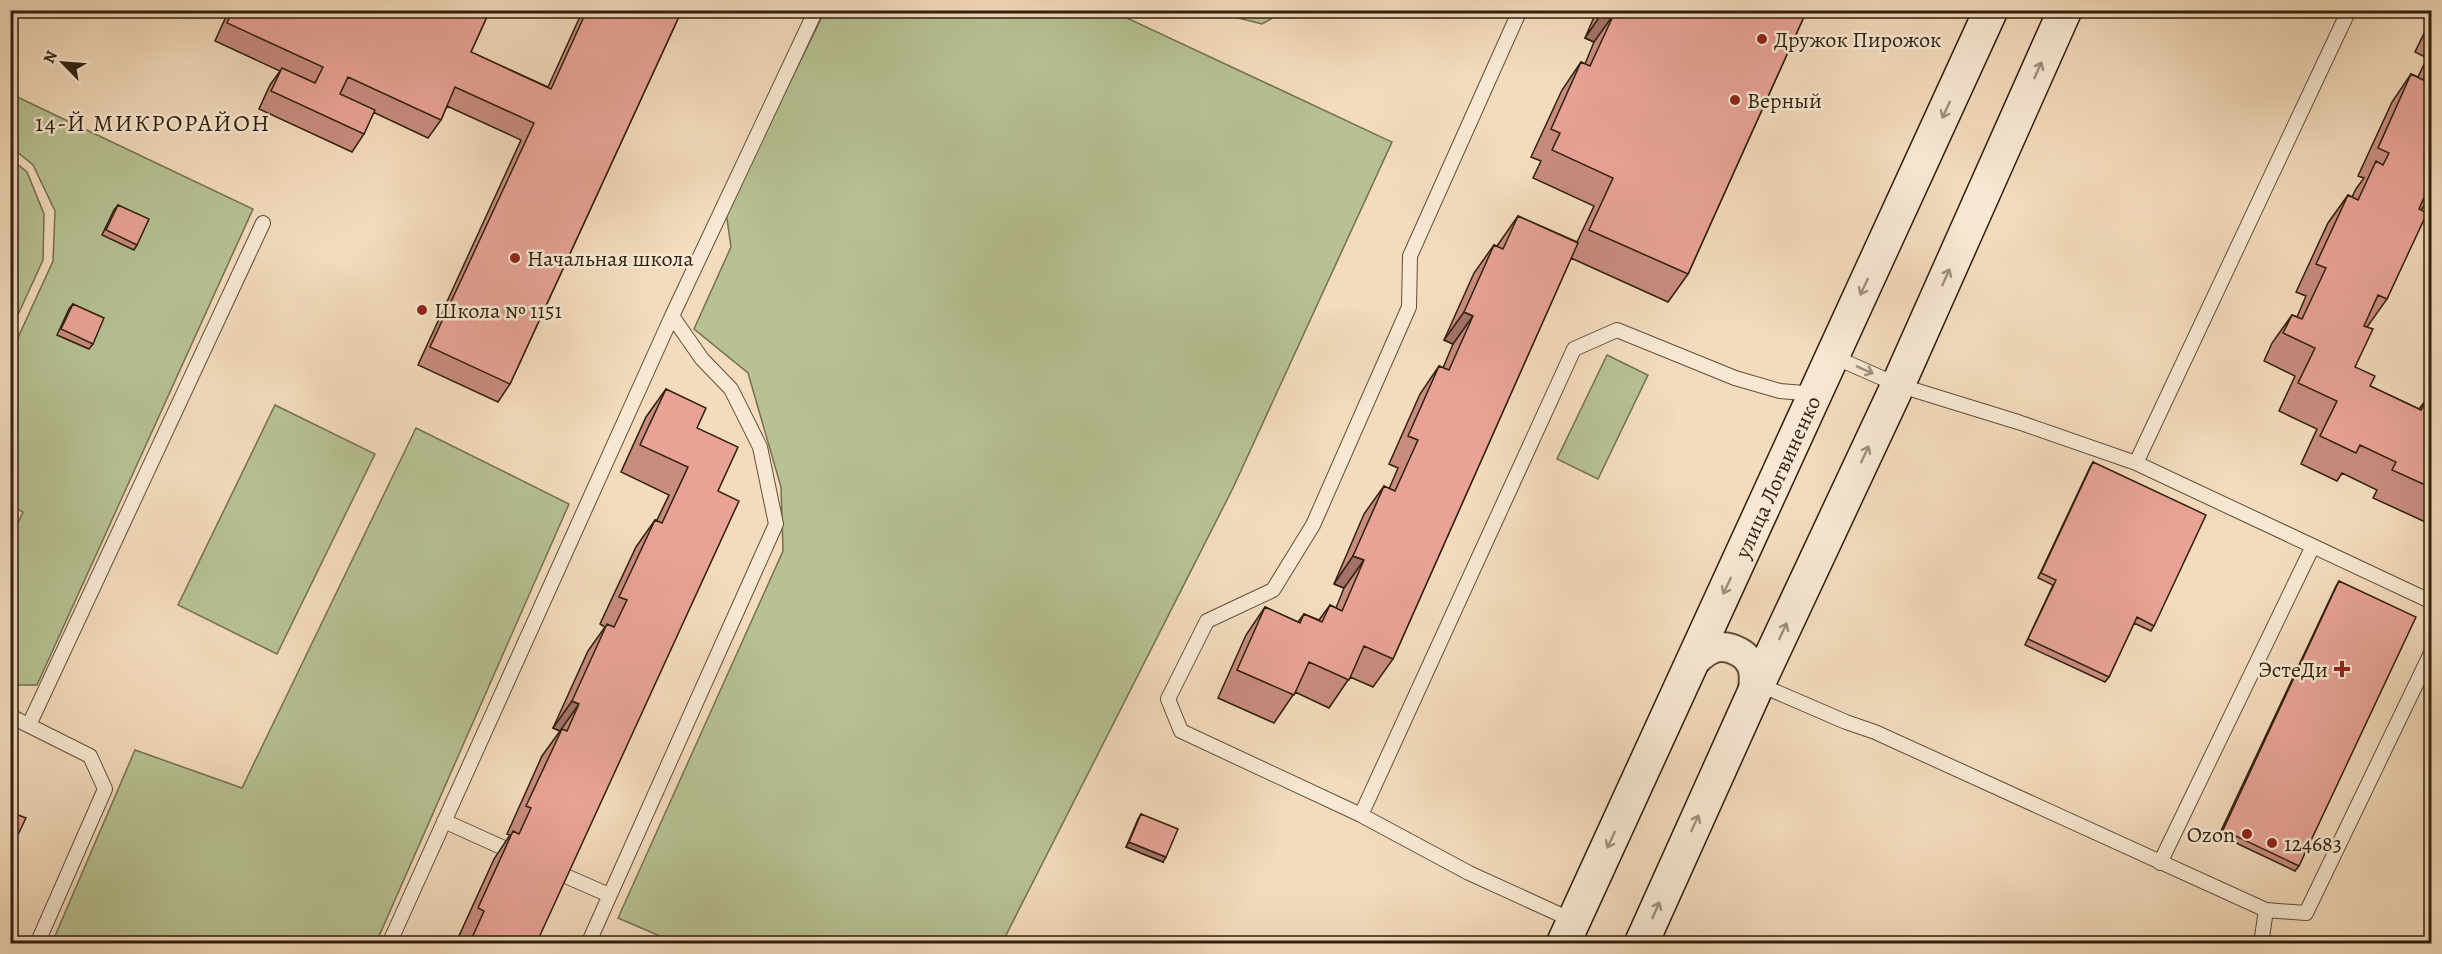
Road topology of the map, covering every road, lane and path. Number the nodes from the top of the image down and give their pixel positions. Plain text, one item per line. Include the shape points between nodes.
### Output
1 (816, 10) edge
2 (1520, 10) edge
3 (2065, 10) edge
4 (2349, 10) edge
5 (1983, 13) edge
6 (263, 223) dead end
7 (672, 316) junction
8 (1832, 356) junction
9 (1898, 385) junction
10 (1815, 394) junction
11 (2136, 463) junction
12 (2313, 546) junction
13 (2432, 602) edge
14 (2432, 651) edge
15 (1690, 667) junction
16 (1755, 692) junction
17 (10, 717) edge
18 (29, 725) junction
19 (1361, 815) junction
20 (444, 820) junction
21 (506, 849) edge
22 (2160, 863) junction
23 (561, 874) edge
24 (609, 895) junction
25 (2266, 910) junction
26 (1569, 932) edge
27 (37, 944) edge
28 (389, 944) edge
29 (588, 944) edge
30 (1641, 944) edge
31 (2261, 944) edge

1 - 7 lane
2 - 19 lane via 1410,256 1409,307 1313,525 1273,590 1207,621 1168,699 1181,731
9 -> 3 main road
4 - 11 lane
5 -> 8 main road, улица Логвиненко
6 - 18 lane
7 - 20 lane
7 - 24 lane via 702,359 731,389 760,447 776,524
8 -> 9 lane
8 - 10 main road, улица Логвиненко
9 - 11 lane
16 -> 9 main road
10 -> 15 main road, улица Логвиненко
10 - 19 lane via 1780,391 1735,378 1617,330 1574,349
11 - 12 lane
12 - 13 lane
12 - 22 lane
14 - 25 lane via 2306,913
15 - 16 street via 1702,653 1714,647 1731,648 1747,657 1753,669
15 -> 26 main road, улица Логвиненко
16 - 22 lane via 1875,732
30 -> 16 main road
17 - 18 lane
18 - 27 lane via 90,756 105,789
19 - 26 lane
20 - 21 lane
20 - 28 lane
22 - 25 lane
23 - 24 lane
24 - 29 lane
25 - 31 lane

